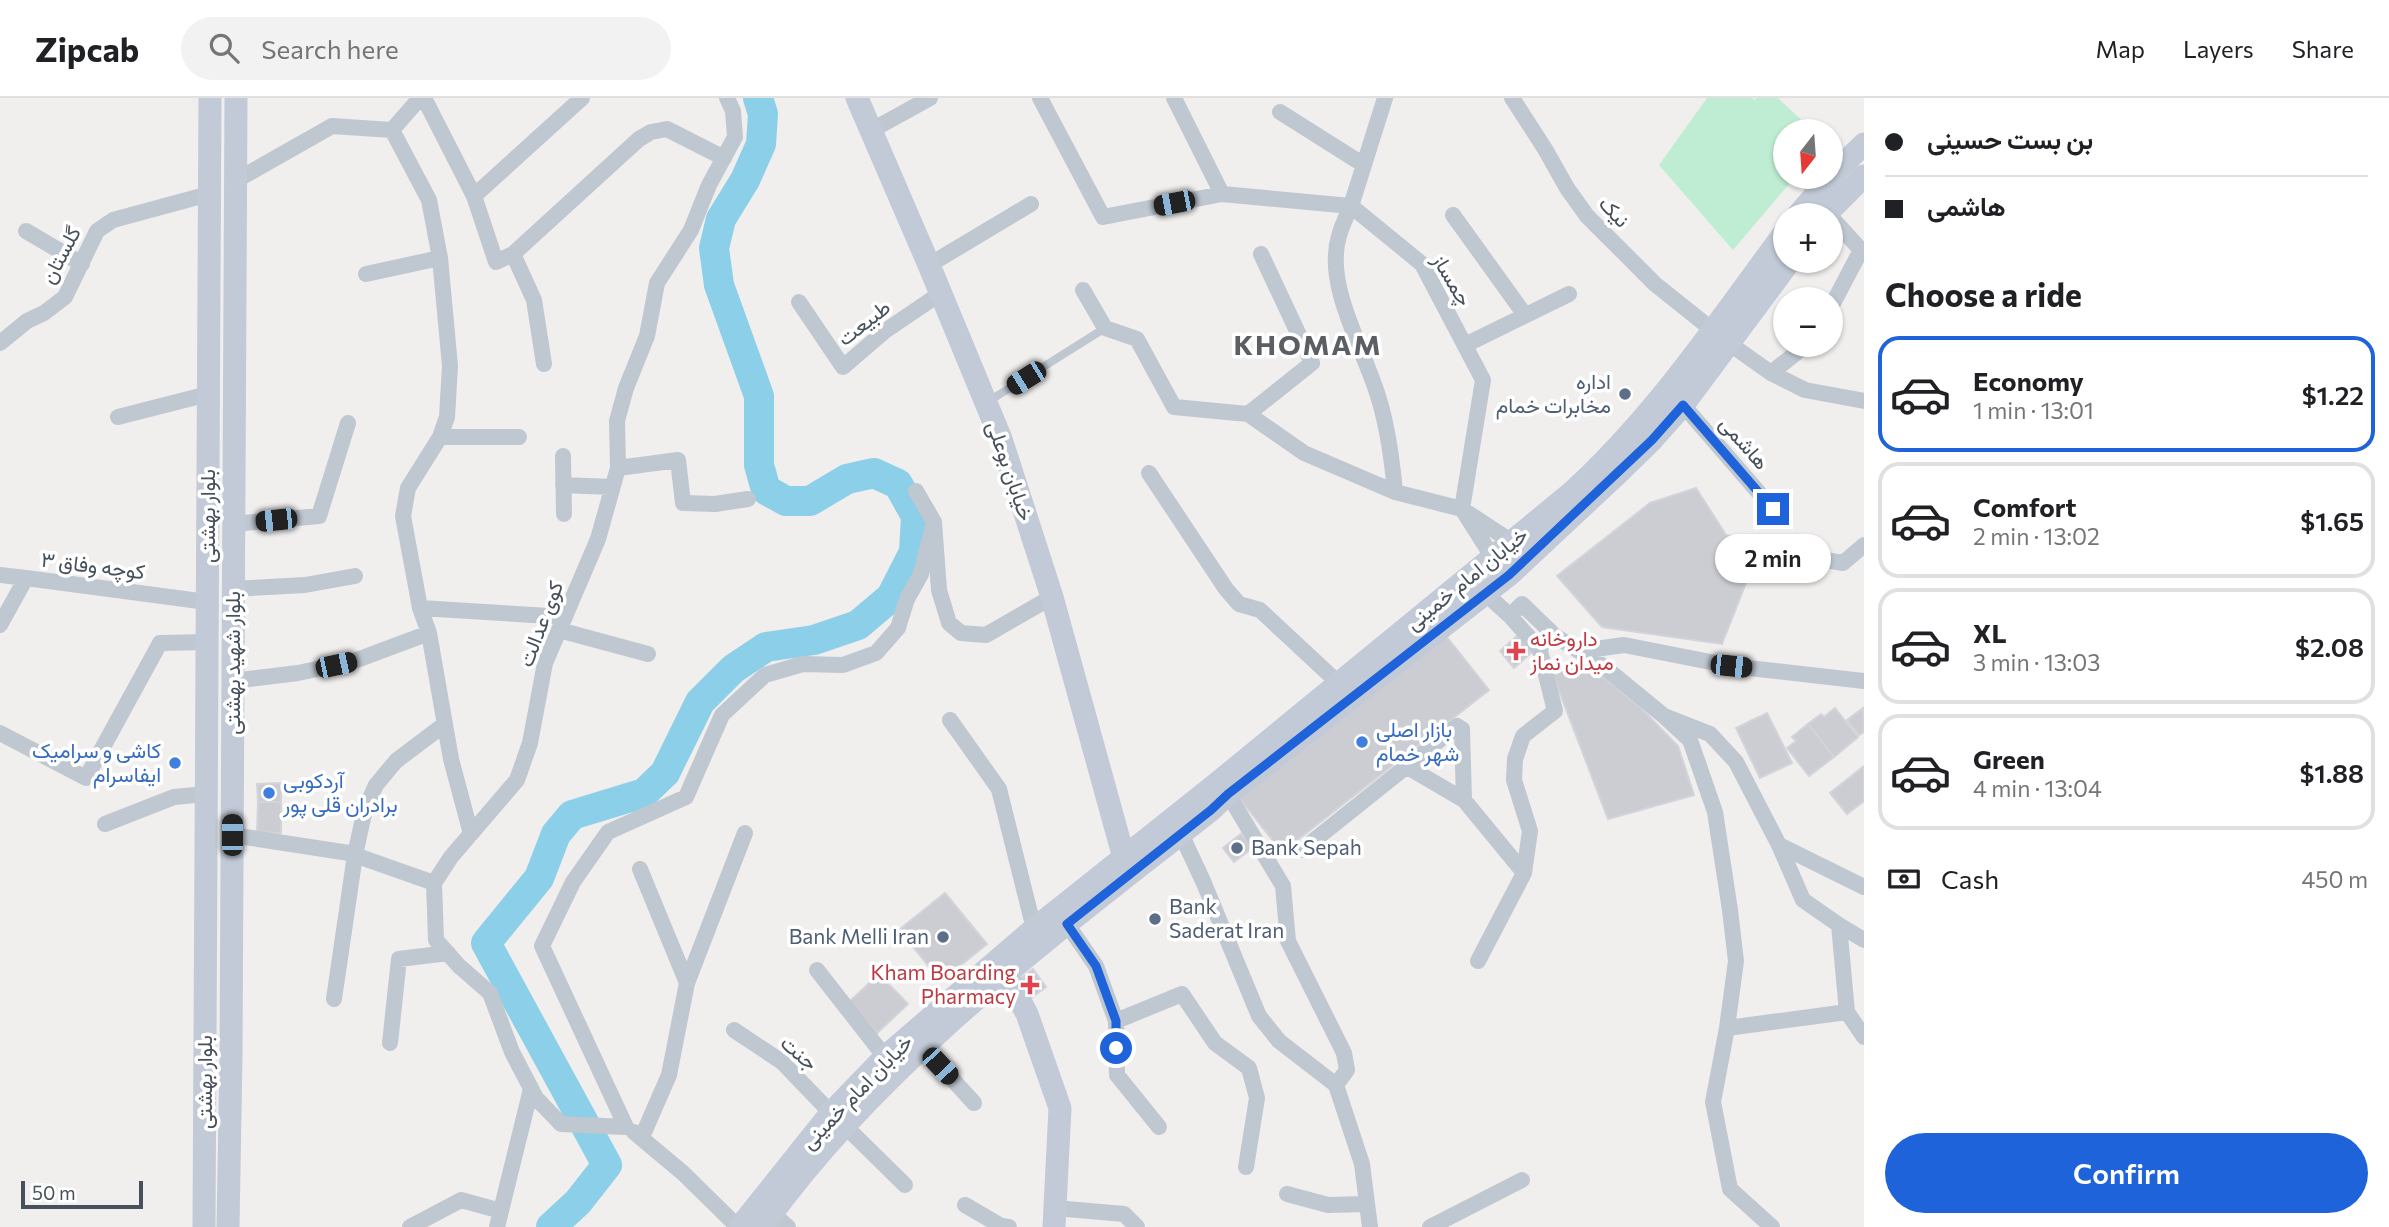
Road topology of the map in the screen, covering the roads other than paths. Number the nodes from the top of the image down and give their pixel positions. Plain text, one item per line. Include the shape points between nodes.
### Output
1 (210, 98) edge
2 (236, 98) edge
3 (422, 98) edge
4 (582, 98) edge
5 (727, 98) edge
6 (857, 98) edge
7 (930, 98) edge
8 (1040, 98) edge
9 (1174, 98) edge
10 (1385, 98) edge
11 (1511, 98) edge
12 (1280, 112) dead end
13 (392, 130) junction
14 (872, 130) junction
15 (1864, 144) edge
16 (724, 158) junction
17 (1364, 165) junction
18 (1864, 176) edge
19 (235, 181) junction
20 (209, 194) junction
21 (1222, 194) junction
22 (474, 197) junction
23 (1808, 203) edge
24 (1839, 203) edge
25 (1031, 204) dead end
26 (1351, 206) junction
27 (1453, 215) dead end
28 (26, 231) dead end
29 (1843, 231) edge
30 (1773, 252) edge
31 (513, 254) junction
32 (1261, 254) dead end
33 (440, 258) junction
34 (82, 264) junction
35 (929, 265) junction
36 (1779, 273) edge
37 (366, 274) dead end
38 (1842, 287) edge
39 (1083, 290) dead end
40 (941, 293) junction
41 (1569, 294) dead end
42 (799, 302) dead end
43 (1525, 315) junction
44 (1105, 328) junction
45 (1722, 337) junction
46 (0, 343) edge
47 (1465, 345) junction
48 (1791, 357) edge
49 (544, 364) dead end
50 (1771, 373) junction
51 (208, 394) junction
52 (1864, 401) edge
53 (986, 403) junction
54 (1683, 405) junction
55 (1248, 414) junction
56 (118, 417) dead end
57 (348, 422) dead end
58 (440, 437) junction
59 (519, 437) dead end
60 (563, 456) dead end
61 (618, 468) junction
62 (1149, 473) dead end
63 (563, 485) junction
64 (612, 486) junction
65 (916, 491) dead end
66 (1395, 492) junction
67 (748, 499) dead end
68 (1462, 509) junction
69 (1773, 509) dead end
70 (564, 514) dead end
71 (934, 522) junction
72 (233, 524) junction
73 (1512, 542) junction
74 (1864, 545) edge
75 (1767, 550) dead end
76 (1493, 558) junction
77 (0, 575) edge
78 (1509, 575) junction
79 (355, 576) dead end
80 (26, 578) junction
81 (1478, 584) junction
82 (233, 589) junction
83 (1052, 597) junction
84 (207, 602) junction
85 (1522, 604) junction
86 (420, 608) junction
87 (1510, 615) junction
88 (562, 624) junction
89 (0, 625) edge
90 (429, 632) junction
91 (1552, 634) junction
92 (207, 642) junction
93 (1539, 647) junction
94 (1581, 651) junction
95 (648, 654) dead end
96 (233, 681) junction
97 (1864, 681) edge
98 (1346, 690) junction
99 (1664, 716) junction
100 (950, 720) dead end
101 (445, 724) junction
102 (0, 733) edge
103 (1406, 766) junction
104 (206, 794) junction
105 (1228, 794) junction
106 (1464, 800) junction
107 (105, 824) dead end
108 (745, 833) dead end
109 (471, 834) junction
110 (1181, 834) junction
111 (232, 835) junction
112 (1779, 845) junction
113 (1302, 850) dead end
114 (355, 855) junction
115 (1124, 858) junction
116 (640, 869) dead end
117 (1524, 873) junction
118 (433, 883) junction
119 (1864, 887) edge
120 (1067, 924) junction
121 (1839, 925) junction
122 (1034, 929) junction
123 (1864, 940) edge
124 (448, 953) junction
125 (1478, 961) dead end
126 (817, 970) dead end
127 (1006, 974) junction
128 (687, 983) junction
129 (334, 999) dead end
130 (1847, 1012) junction
131 (1116, 1021) junction
132 (1727, 1028) junction
133 (734, 1030) dead end
134 (1864, 1037) edge
135 (390, 1043) dead end
136 (924, 1048) junction
137 (205, 1054) junction
138 (231, 1055) junction
139 (885, 1057) junction
140 (1336, 1085) junction
141 (531, 1089) junction
142 (974, 1103) dead end
143 (838, 1119) junction
144 (626, 1127) junction
145 (1159, 1127) dead end
146 (642, 1137) junction
147 (1246, 1167) dead end
148 (1522, 1180) dead end
149 (905, 1185) dead end
150 (1287, 1194) dead end
151 (1367, 1204) junction
152 (965, 1205) dead end
153 (1054, 1217) edge
154 (499, 1219) edge
155 (774, 1222) edge
156 (204, 1227) edge
157 (228, 1227) edge
158 (410, 1227) edge
159 (739, 1227) edge
160 (1009, 1227) edge
161 (1138, 1227) edge
162 (1370, 1227) edge
163 (1430, 1227) edge
164 (1772, 1227) edge

1 - 20 main road, بلوار بهشتی
2 - 19 main road, بلوار شهید بهشتی
3 - 13 street
3 - 22 street
4 - 22 street
5 - 16 street, کوی عدالت via 735,137
6 - 14 main road, خیابان بوعلی
7 - 14 street
8 - 21 street via 1103,217
9 - 21 street
10 - 17 street
11 - 45 street, نیک via 1587,216 1655,284
12 - 17 street
13 - 19 street via 332,126
13 - 33 street via 429,200
14 - 35 main road, خیابان بوعلی
15 - 23 main road
16 - 31 street via 667,129 651,132
16 - 61 street, کوی عدالت via 691,230 657,283 647,336 617,421
17 - 26 street
18 - 24 main road
19 - 72 main road, بلوار شهید بهشتی
20 - 34 street, گلستان via 113,220 97,231
20 - 51 main road, بلوار بهشتی
21 - 26 street
22 - 31 street via 496,262
25 - 35 street
26 - 47 street, چمساز via 1422,264
26 - 66 street via 1338,237 1335,262 1341,295 1390,441
27 - 43 street
28 - 34 street
29 - 38 street via 1861,250
30 - 45 main road, خیابان امام خمینی
31 - 49 street via 534,300
32 - 55 street via 1311,363
33 - 37 street
33 - 58 street via 450,366 447,417
34 - 46 street, گلستان via 65,297
35 - 40 main road, خیابان بوعلی
36 - 45 main road, خیابان امام خمینی
39 - 44 street
40 - 42 street, طبيعت via 843,367
40 - 53 main road, خیابان بوعلی
41 - 43 street
43 - 47 street
44 - 53 lane
44 - 55 street via 1137,339 1174,407
45 - 50 street, نیک
45 - 54 main road, خیابان امام خمینی
45 - 73 main road, خیابان امام خمینی via 1605,463
47 - 68 street, چمساز via 1483,380
48 - 50 street
50 - 52 street, نیک via 1805,390
51 - 56 street
51 - 84 main road, بلوار بهشتی
53 - 83 main road, خیابان بوعلی
54 - 69 street, هاشمی
54 - 78 main road, خیابان امام خمینی
55 - 66 street via 1304,453
57 - 72 street via 319,516
58 - 59 street
58 - 86 street via 408,488 404,516
60 - 63 street
61 - 64 street, کوی عدالت
61 - 67 street via 678,460 683,503
62 - 98 street via 1239,604 1260,611
63 - 64 street
63 - 70 street
64 - 88 street, کوی عدالت via 598,539
65 - 71 street
66 - 68 street
68 - 73 street
68 - 76 street
71 - 83 street via 939,590 949,623 961,634 986,635
71 - 144 street via 921,574 898,628 876,653 843,665 803,664 765,676 722,715 686,797 608,832 573,882 542,946
72 - 82 main road, بلوار شهید بهشتی
73 - 76 main road, خیابان امام خمینی
74 - 75 street via 1843,563
76 - 81 main road, خیابان امام خمینی
77 - 80 street
78 - 81 main road, خیابان امام خمینی
78 - 85 street
79 - 82 street via 305,585
80 - 84 street, کوچه وفاق ۳
80 - 89 street, کوچه وفاق ۳
81 - 87 street
81 - 98 main road, خیابان امام خمینی
82 - 96 main road, بلوار شهید بهشتی
83 - 115 main road, خیابان بوعلی
84 - 92 main road, بلوار بهشتی
85 - 87 street
85 - 91 street
86 - 88 street
86 - 90 street
87 - 93 street
88 - 95 street
88 - 109 street, کوی عدالت via 545,663 530,743 517,780
90 - 96 street via 354,661
90 - 101 street
91 - 93 street
91 - 94 street
92 - 102 street via 160,643 86,778
92 - 104 main road, بلوار بهشتی
93 - 117 street via 1555,711 1522,736 1515,759 1514,780 1530,831
94 - 97 street via 1624,645 1731,666
94 - 99 street
96 - 111 main road, بلوار شهید بهشتی
98 - 105 main road, خیابان امام خمینی
98 - 115 main road, خیابان امام خمینی
99 - 112 street via 1710,734 1736,762
99 - 132 street via 1690,740 1715,812 1736,961
100 - 122 street via 999,789
101 - 109 street
101 - 114 street via 396,761 376,785 365,809
103 - 106 street
103 - 106 street via 1460,726
103 - 113 street
104 - 107 street via 174,797
104 - 137 main road, بلوار بهشتی
105 - 110 main road, خیابان امام خمینی
105 - 140 street via 1283,886 1288,942 1344,1053 1347,1070
106 - 117 street
108 - 128 street
109 - 118 street, کوی عدالت
110 - 120 main road, خیابان امام خمینی
110 - 140 street via 1259,1016 1279,1041
111 - 114 street
111 - 138 main road, بلوار شهید بهشتی
112 - 119 street
112 - 121 street via 1803,900
114 - 118 street
114 - 129 street
115 - 122 main road, خیابان امام خمینی
116 - 128 street
117 - 125 street
118 - 124 street via 436,940
120 - 127 main road, خیابان امام خمینی
120 - 131 street via 1096,966
121 - 123 street
121 - 130 street
122 - 139 main road, خیابان امام خمینی
124 - 135 street via 399,959
124 - 141 street via 490,993
126 - 139 street
127 - 136 main road, خیابان امام خمینی
127 - 153 main road via 1027,1014 1060,1108
128 - 146 street via 669,1075
130 - 132 street
130 - 134 street
131 - 145 street via 1117,1075
131 - 147 street via 1182,994 1215,1043 1249,1068 1257,1098
132 - 164 street via 1713,1102 1730,1189
133 - 143 street, جنت via 782,1062
136 - 142 street
136 - 143 main road, خیابان امام خمینی
137 - 138 main road
137 - 156 main road, بلوار بهشتی
138 - 157 main road, بلوار شهید بهشتی
139 - 143 main road, خیابان امام خمینی
140 - 151 street via 1362,1164
141 - 144 street via 561,1124
141 - 154 street
143 - 149 street, جنت
143 - 155 main road, خیابان امام خمینی
143 - 159 main road, خیابان امام خمینی
144 - 146 street
146 - 159 street
148 - 163 street
150 - 151 street via 1328,1205
151 - 162 street
152 - 160 street
153 - 161 street via 1124,1214
154 - 158 street via 461,1200

